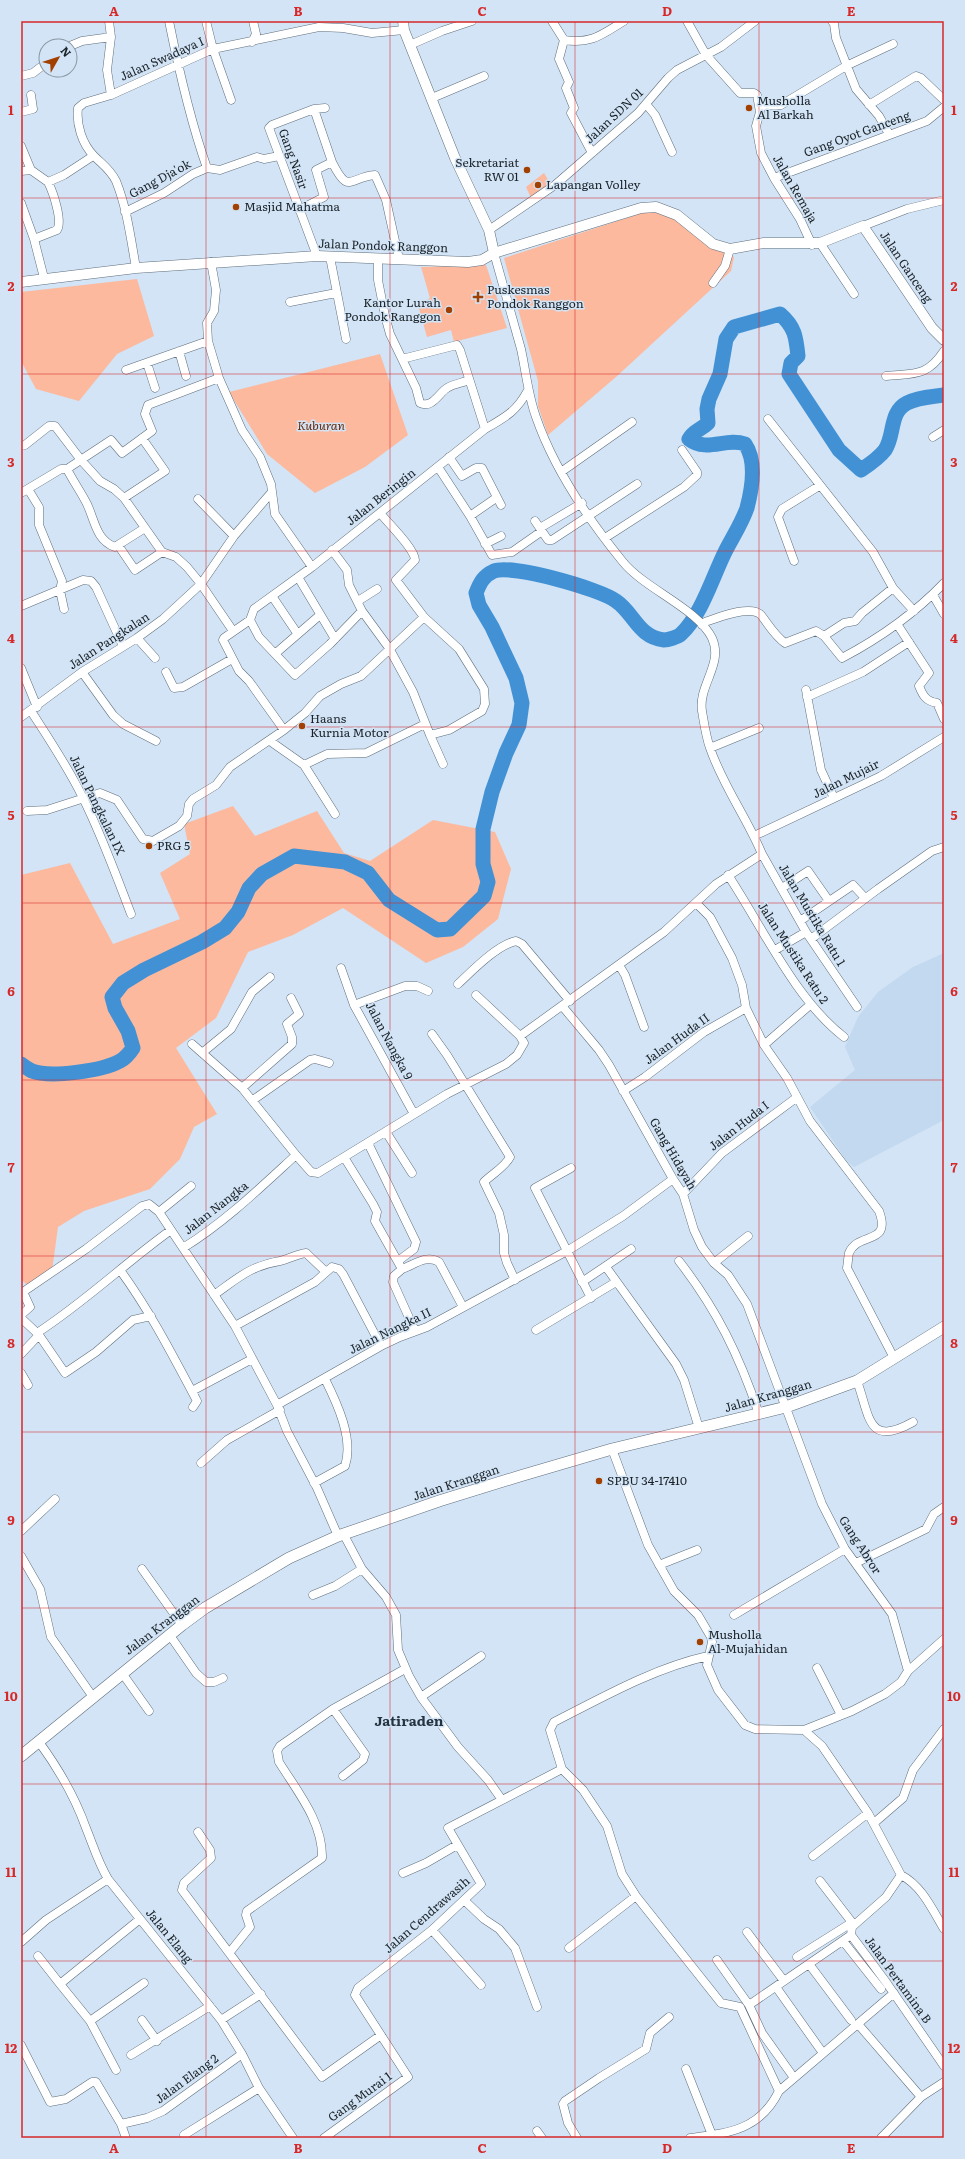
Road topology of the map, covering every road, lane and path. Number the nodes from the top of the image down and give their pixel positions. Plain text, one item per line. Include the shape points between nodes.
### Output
1 (109, 21) edge
2 (169, 21) edge
3 (206, 21) edge
4 (253, 21) edge
5 (472, 21) edge
6 (552, 21) edge
7 (624, 21) edge
8 (688, 21) edge
9 (755, 21) edge
10 (832, 21) edge
11 (318, 24) edge
12 (404, 26) edge
13 (111, 37) junction
14 (564, 40) junction
15 (252, 42) junction
16 (78, 43) edge
17 (410, 44) junction
18 (893, 44) dead end
19 (213, 50) junction
20 (706, 55) junction
21 (846, 66) junction
22 (178, 67) junction
23 (38, 69) edge
24 (21, 76) edge
25 (484, 76) dead end
26 (111, 95) junction
27 (31, 96) dead end
28 (432, 98) junction
29 (231, 100) dead end
30 (944, 100) edge
31 (646, 104) junction
32 (869, 105) junction
33 (760, 106) junction
34 (944, 107) edge
35 (325, 108) dead end
36 (314, 109) junction
37 (21, 112) edge
38 (889, 134) junction
39 (21, 146) edge
40 (672, 152) dead end
41 (592, 153) junction
42 (93, 156) junction
43 (279, 156) junction
44 (332, 162) junction
45 (207, 168) junction
46 (32, 170) junction
47 (21, 172) edge
48 (774, 178) junction
49 (48, 182) junction
50 (944, 200) edge
51 (21, 204) edge
52 (299, 210) junction
53 (125, 212) junction
54 (863, 226) junction
55 (489, 230) junction
56 (34, 239) junction
57 (816, 244) junction
58 (730, 249) junction
59 (494, 252) junction
60 (317, 256) junction
61 (330, 256) junction
62 (378, 258) junction
63 (399, 259) junction
64 (211, 262) junction
65 (136, 268) junction
66 (44, 278) junction
67 (21, 282) edge
68 (712, 283) dead end
69 (336, 293) junction
70 (854, 294) dead end
71 (290, 302) dead end
72 (346, 339) dead end
73 (944, 340) edge
74 (208, 341) junction
75 (179, 351) junction
76 (944, 351) edge
77 (402, 359) junction
78 (146, 363) junction
79 (126, 370) dead end
80 (186, 376) dead end
81 (886, 376) dead end
82 (219, 378) junction
83 (469, 380) junction
84 (155, 388) dead end
85 (528, 390) junction
86 (768, 418) dead end
87 (632, 422) dead end
88 (485, 428) junction
89 (944, 430) edge
90 (932, 437) dead end
91 (142, 438) junction
92 (21, 446) edge
93 (682, 450) dead end
94 (449, 457) junction
95 (81, 460) junction
96 (438, 467) junction
97 (67, 469) junction
98 (561, 472) junction
99 (637, 484) dead end
100 (819, 486) junction
101 (23, 491) edge
102 (271, 493) junction
103 (124, 498) junction
104 (198, 500) dead end
105 (582, 504) junction
106 (380, 513) junction
107 (589, 514) junction
108 (470, 516) junction
109 (535, 521) dead end
110 (145, 528) junction
111 (541, 530) junction
112 (234, 536) junction
113 (501, 536) dead end
114 (605, 538) junction
115 (485, 544) junction
116 (118, 545) junction
117 (332, 550) junction
118 (162, 552) junction
119 (794, 561) dead end
120 (312, 567) junction
121 (298, 577) junction
122 (944, 583) edge
123 (201, 584) junction
124 (893, 588) junction
125 (377, 589) dead end
126 (60, 590) junction
127 (932, 595) junction
128 (272, 596) junction
129 (358, 601) junction
130 (21, 606) edge
131 (64, 609) dead end
132 (362, 611) junction
133 (914, 611) junction
134 (944, 614) edge
135 (320, 615) junction
136 (424, 617) junction
137 (250, 620) junction
138 (700, 623) junction
139 (897, 624) junction
140 (233, 631) junction
141 (297, 633) junction
142 (824, 636) junction
143 (137, 638) junction
144 (333, 641) junction
145 (909, 642) junction
146 (123, 646) junction
147 (389, 648) junction
148 (276, 653) junction
149 (155, 658) dead end
150 (232, 659) junction
151 (21, 668) edge
152 (82, 672) junction
153 (166, 672) dead end
154 (34, 709) junction
155 (21, 717) edge
156 (944, 719) edge
157 (425, 724) junction
158 (758, 728) dead end
159 (284, 730) junction
160 (430, 735) junction
161 (944, 736) edge
162 (156, 741) dead end
163 (270, 741) junction
164 (710, 748) junction
165 (443, 764) dead end
166 (304, 765) junction
167 (83, 798) junction
168 (834, 798) junction
169 (27, 811) dead end
170 (335, 814) dead end
171 (754, 836) junction
172 (944, 847) edge
173 (762, 854) junction
174 (728, 875) junction
175 (782, 888) junction
176 (865, 898) junction
177 (829, 901) junction
178 (696, 903) junction
179 (131, 914) dead end
180 (800, 921) junction
181 (806, 932) junction
182 (811, 939) junction
183 (775, 950) junction
184 (619, 965) junction
185 (340, 968) dead end
186 (270, 977) dead end
187 (458, 984) dead end
188 (428, 991) dead end
189 (476, 995) dead end
190 (292, 998) dead end
191 (567, 1004) junction
192 (354, 1005) junction
193 (810, 1005) junction
194 (857, 1007) dead end
195 (746, 1008) junction
196 (644, 1027) dead end
197 (432, 1034) dead end
198 (520, 1036) junction
199 (844, 1037) dead end
200 (192, 1044) dead end
201 (764, 1045) junction
202 (202, 1053) junction
203 (329, 1063) dead end
204 (465, 1084) junction
205 (242, 1088) junction
206 (623, 1091) junction
207 (796, 1098) junction
208 (253, 1100) junction
209 (414, 1114) junction
210 (386, 1132) junction
211 (368, 1143) junction
212 (296, 1155) junction
213 (344, 1157) junction
214 (571, 1168) dead end
215 (412, 1173) dead end
216 (672, 1179) junction
217 (191, 1186) dead end
218 (683, 1194) junction
219 (159, 1212) junction
220 (171, 1230) junction
221 (748, 1236) dead end
222 (183, 1248) junction
223 (631, 1249) dead end
224 (567, 1251) junction
225 (398, 1261) junction
226 (679, 1261) dead end
227 (714, 1263) junction
228 (606, 1267) junction
229 (120, 1270) junction
230 (402, 1270) junction
231 (326, 1272) junction
232 (515, 1280) junction
233 (582, 1282) junction
234 (616, 1282) junction
235 (214, 1295) junction
236 (591, 1298) junction
237 (463, 1307) junction
238 (21, 1315) edge
239 (151, 1316) junction
240 (21, 1318) edge
241 (235, 1326) junction
242 (944, 1327) edge
243 (536, 1330) dead end
244 (415, 1331) junction
245 (38, 1334) junction
246 (381, 1346) junction
247 (21, 1354) edge
248 (894, 1358) junction
249 (252, 1359) junction
250 (21, 1374) edge
251 (325, 1379) junction
252 (856, 1382) junction
253 (28, 1385) dead end
254 (192, 1391) junction
255 (193, 1407) dead end
256 (279, 1407) junction
257 (786, 1407) junction
258 (759, 1414) junction
259 (913, 1422) dead end
260 (699, 1428) junction
261 (612, 1449) junction
262 (201, 1463) dead end
263 (314, 1482) junction
264 (55, 1499) dead end
265 (944, 1507) edge
266 (21, 1531) edge
267 (341, 1535) junction
268 (845, 1548) junction
269 (697, 1550) dead end
270 (21, 1556) edge
271 (856, 1562) junction
272 (659, 1565) junction
273 (142, 1569) dead end
274 (362, 1569) junction
275 (313, 1595) dead end
276 (734, 1615) dead end
277 (182, 1625) junction
278 (169, 1634) junction
279 (944, 1639) edge
280 (481, 1656) dead end
281 (708, 1656) junction
282 (405, 1668) junction
283 (817, 1668) dead end
284 (908, 1671) junction
285 (122, 1673) junction
286 (223, 1678) dead end
287 (93, 1697) junction
288 (421, 1697) junction
289 (333, 1709) junction
290 (150, 1711) dead end
291 (841, 1715) junction
292 (944, 1729) edge
293 (804, 1730) junction
294 (39, 1742) junction
295 (21, 1756) edge
296 (562, 1769) junction
297 (343, 1776) dead end
298 (502, 1800) junction
299 (868, 1813) junction
300 (874, 1823) junction
301 (198, 1832) dead end
302 (457, 1845) junction
303 (813, 1856) dead end
304 (403, 1872) dead end
305 (901, 1875) junction
306 (108, 1879) junction
307 (820, 1882) dead end
308 (636, 1896) junction
309 (464, 1900) junction
310 (140, 1919) junction
311 (853, 1926) junction
312 (944, 1929) edge
313 (432, 1930) junction
314 (747, 1932) dead end
315 (851, 1935) junction
316 (843, 1941) junction
317 (21, 1942) edge
318 (570, 1948) dead end
319 (230, 1952) junction
320 (38, 1956) dead end
321 (797, 1957) dead end
322 (717, 1960) dead end
323 (809, 1964) junction
324 (784, 1981) junction
325 (144, 1983) dead end
326 (60, 1984) junction
327 (481, 1985) dead end
328 (776, 1987) junction
329 (881, 1989) dead end
330 (894, 1993) junction
331 (261, 1994) junction
332 (210, 2006) junction
333 (749, 2006) junction
334 (537, 2008) dead end
335 (669, 2017) dead end
336 (142, 2020) dead end
337 (221, 2020) junction
338 (90, 2021) junction
339 (855, 2022) junction
340 (381, 2035) junction
341 (157, 2041) junction
342 (21, 2045) edge
343 (820, 2049) dead end
344 (242, 2054) junction
345 (131, 2056) dead end
346 (944, 2066) edge
347 (686, 2069) dead end
348 (116, 2070) dead end
349 (792, 2075) dead end
350 (944, 2082) edge
351 (259, 2088) junction
352 (780, 2091) junction
353 (922, 2098) junction
354 (120, 2124) junction
355 (184, 2135) dead end
356 (712, 2135) junction
357 (126, 2138) edge
358 (293, 2138) edge
359 (324, 2138) edge
360 (577, 2138) edge
361 (690, 2138) edge
362 (881, 2138) edge

1 - 13 street
2 - 22 street
3 - 19 street
4 - 15 street via 256,34
5 - 17 street
6 - 14 street
7 - 14 street via 592,40
8 - 20 street
9 - 20 street, Jalan SDN 01
10 - 21 street
11 - 12 street, Jalan Swadaya I via 372,33
11 - 15 street, Jalan Swadaya I
12 - 17 street
13 - 16 street
13 - 26 street via 107,70
14 - 41 street via 559,59 569,82 566,88 574,108 571,113
15 - 19 street, Jalan Swadaya I
17 - 28 street
18 - 21 street
19 - 22 street, Jalan Swadaya I
19 - 29 street
20 - 31 street, Jalan SDN 01 via 677,70
20 - 33 street via 740,93 757,95
21 - 32 street via 856,89
21 - 33 street via 781,105
22 - 26 street, Jalan Swadaya I
22 - 45 street via 194,132
23 - 24 street
25 - 28 street
26 - 42 street, Jalan Swadaya I via 84,103 78,108 76,121
27 - 37 street via 33,109
28 - 55 street via 454,158
30 - 32 street via 916,76
31 - 40 street via 655,115
31 - 41 street, Jalan SDN 01
32 - 38 street
33 - 48 street, Jalan Remaja via 760,117 756,126 759,146
34 - 38 street, Gang Oyot Ganceng via 927,121
35 - 36 street, Gang Nasir
36 - 43 street, Gang Nasir via 270,126
36 - 44 street
38 - 48 street, Gang Oyot Ganceng
39 - 46 street
41 - 55 street, Jalan SDN 01 via 555,185
42 - 49 street
42 - 53 street via 105,164 112,174
43 - 45 street via 264,159 257,157 220,170
43 - 52 street, Gang Nasir
44 - 52 street via 316,170 324,197
44 - 63 street via 340,178 347,182 373,174 376,176 386,200
45 - 53 street, Gang Dja'ok
46 - 47 street
46 - 49 street
48 - 57 street, Jalan Remaja
49 - 56 street via 57,206 58,229
50 - 54 street via 907,208
51 - 56 street
52 - 60 street, Gang Nasir
53 - 65 street
54 - 57 street
54 - 73 street, Jalan Ganceng via 932,328
55 - 59 street
56 - 66 street
57 - 58 street via 764,243
57 - 70 street, Jalan Remaja
58 - 59 street, Jalan Pondok Ranggon via 713,244 677,215 656,207 641,208
58 - 68 street via 725,266
59 - 63 street, Jalan Pondok Ranggon via 482,260 468,262
59 - 85 street via 521,351
60 - 61 street, Jalan Pondok Ranggon
60 - 64 street, Jalan Pondok Ranggon
61 - 62 street, Jalan Pondok Ranggon
61 - 69 street
62 - 63 street, Jalan Pondok Ranggon
62 - 77 street via 378,280 385,316
64 - 65 street, Jalan Pondok Ranggon
64 - 74 street via 216,290 214,311 207,323
65 - 66 street, Jalan Pondok Ranggon
66 - 67 street, Jalan Pondok Ranggon
69 - 71 street
69 - 72 street
74 - 75 street
74 - 82 street
75 - 78 street
75 - 80 street
76 - 81 street via 933,367 923,372
77 - 83 street via 457,345
77 - 83 street via 422,404 428,404 446,389
78 - 79 street
78 - 84 street
82 - 91 street via 148,405 145,414 152,431
82 - 102 street via 242,430 260,457 271,484
83 - 88 street
85 - 88 street, Jalan Beringin via 517,408
85 - 98 street via 536,416
86 - 100 street
87 - 98 street
88 - 94 street, Jalan Beringin
89 - 90 street
91 - 95 street via 122,453 111,440
91 - 103 street via 165,471
92 - 95 street via 52,424
93 - 114 street via 697,475 684,487
94 - 96 street, Jalan Beringin
94 - 108 street via 462,476 476,468 482,468 498,502
95 - 97 street
95 - 103 street via 100,481
96 - 106 street, Jalan Beringin
96 - 108 street
97 - 101 street via 61,468
97 - 116 street via 101,537 110,545
98 - 105 street
99 - 107 street
100 - 119 street via 782,509 778,516
100 - 124 street via 873,552
101 - 126 street via 39,507 39,525 62,581
102 - 112 street, Jalan Pangkalan
102 - 120 street via 275,514
103 - 110 street
104 - 112 street
105 - 107 street
105 - 111 street
106 - 117 street, Jalan Beringin
106 - 136 street via 413,553 415,560 396,580
107 - 111 street via 552,540 548,540
107 - 114 street
108 - 115 street
109 - 111 street
110 - 116 street
110 - 118 street
111 - 115 street via 507,554 492,555
112 - 123 street, Jalan Pangkalan
113 - 115 street
114 - 138 street, Jalan Mustika Ratu 1 via 624,563 653,589
116 - 118 street via 135,570
117 - 120 street, Jalan Beringin
117 - 129 street via 347,570 349,585
118 - 123 street via 176,557
120 - 121 street, Jalan Beringin
121 - 128 street, Jalan Beringin
121 - 135 street
122 - 127 street
123 - 140 street
123 - 143 street, Jalan Pangkalan via 163,619
124 - 133 street
124 - 142 street via 855,621 844,623
125 - 129 street
126 - 130 street
126 - 131 street
126 - 146 street via 83,580 91,581
127 - 133 street
127 - 134 street
128 - 137 street, Jalan Beringin via 254,609
128 - 141 street
129 - 132 street
132 - 144 street
132 - 147 street
133 - 139 street
135 - 141 street
135 - 144 street
136 - 147 street
136 - 160 street via 459,649 484,688 485,704 482,711 449,730
137 - 140 street
137 - 148 street via 260,637
138 - 142 street via 751,609 760,613 776,636 785,643 816,632
138 - 164 street, Jalan Mustika Ratu 1 via 712,638 716,656 702,703
139 - 142 street via 869,644 842,658
139 - 145 street
140 - 150 street via 223,640
141 - 148 street
143 - 146 street, Jalan Pangkalan
143 - 149 street
144 - 148 street via 295,675
145 - 156 street via 929,673 919,686 924,696 937,703
145 - 168 street via 863,672 806,693 821,770
146 - 152 street, Jalan Pangkalan
147 - 157 street via 413,692
147 - 159 street via 361,676 320,696 305,713
150 - 153 street via 183,687 174,688
150 - 159 street
151 - 154 street, Jalan Pangkalan IX
152 - 154 street, Jalan Pangkalan
152 - 162 street via 113,716
154 - 155 street, Jalan Pangkalan
154 - 167 street, Jalan Pangkalan IX
157 - 160 street
157 - 166 street via 366,753 326,754
158 - 164 street
159 - 163 street
160 - 165 street
161 - 168 street, Jalan Mujair via 881,776
163 - 166 street
163 - 167 street via 230,766 216,785 193,798 187,816 179,826 153,841 143,840 117,800 100,793
164 - 171 street, Jalan Mustika Ratu 1
166 - 170 street
167 - 169 street via 47,810
167 - 179 street, Jalan Pangkalan IX via 106,846
168 - 171 street, Jalan Mujair
171 - 173 street, Jalan Mustika Ratu 1
172 - 176 street via 932,851
173 - 174 street
173 - 175 street, Jalan Mustika Ratu 1
174 - 178 street
174 - 183 street, Jalan Mustika Ratu 2
175 - 177 street via 808,871
175 - 180 street, Jalan Mustika Ratu 1
176 - 177 street via 853,885
176 - 182 street
177 - 180 street
178 - 184 street via 664,932
178 - 195 street via 710,917 732,958 742,985
180 - 181 street, Jalan Mustika Ratu 1
181 - 182 street, Jalan Mustika Ratu 1
181 - 183 street
182 - 194 street, Jalan Mustika Ratu 1
183 - 193 street, Jalan Mustika Ratu 2
184 - 191 street
184 - 196 street
185 - 192 street
186 - 202 street via 252,992 231,1029
187 - 191 street, Gang Hidayah via 481,963 509,943 516,941 522,944
188 - 192 street, Jalan Nangka 9 via 417,986 405,986
189 - 198 street
190 - 205 street via 299,1014 287,1024 292,1044
191 - 198 street
191 - 206 street, Gang Hidayah via 599,1050
192 - 209 street, Jalan Nangka 9
193 - 199 street, Jalan Mustika Ratu 2
193 - 201 street
195 - 201 street
195 - 206 street, Jalan Huda II via 704,1032 646,1077
197 - 204 street
198 - 204 street via 524,1043 517,1055 506,1064
200 - 202 street
201 - 207 street via 787,1078
202 - 205 street
203 - 208 street via 310,1060
204 - 209 street
204 - 232 street via 510,1157 507,1164 484,1182 499,1213 506,1258
205 - 208 street
206 - 216 street, Gang Hidayah
207 - 218 street, Jalan Huda I via 722,1153
207 - 248 street via 810,1121 880,1215 882,1229 878,1234 857,1244 850,1252 847,1268
208 - 212 street
209 - 210 street
210 - 211 street
210 - 215 street
211 - 213 street
211 - 225 street via 416,1242 414,1249
212 - 213 street via 315,1174
212 - 222 street, Jalan Nangka via 237,1208
213 - 225 street via 377,1212 375,1221
214 - 224 street via 535,1188
216 - 218 street, Gang Hidayah
216 - 224 street, Jalan Nangka II via 624,1216
217 - 219 street
218 - 227 street, Gang Hidayah via 694,1230
219 - 220 street
219 - 238 street via 148,1204 142,1206 86,1249 23,1292 30,1307
220 - 222 street
220 - 229 street
221 - 227 street
222 - 235 street, Jalan Nangka
223 - 228 street
224 - 232 street, Jalan Nangka II
224 - 233 street
225 - 230 street
226 - 258 street via 720,1320 735,1350
227 - 257 street, Gang Hidayah via 728,1275 746,1304
228 - 233 street
228 - 234 street
229 - 239 street
229 - 245 street
230 - 237 street via 418,1261 429,1259 439,1262
230 - 244 street via 394,1276 393,1282
231 - 235 street via 313,1257 306,1253 300,1254 270,1261 249,1270
231 - 241 street via 316,1282
231 - 246 street via 332,1267 339,1269
232 - 237 street, Jalan Nangka II
233 - 236 street
234 - 236 street
234 - 260 street via 676,1364
235 - 241 street, Jalan Nangka
236 - 243 street
237 - 244 street, Jalan Nangka II
239 - 245 street via 133,1320 96,1352 65,1373
239 - 254 street
240 - 245 street
241 - 249 street, Jalan Nangka
242 - 248 main road, Jalan Kranggan
244 - 246 street, Jalan Nangka II
245 - 247 street
246 - 251 street, Jalan Nangka II
248 - 252 main road, Jalan Kranggan
249 - 254 street
249 - 256 street, Jalan Nangka
250 - 253 street
251 - 256 street, Jalan Nangka II
251 - 263 street via 345,1427 348,1459 345,1466
252 - 257 main road, Jalan Kranggan
252 - 259 street via 872,1423 879,1431 888,1433
254 - 255 street via 197,1401
256 - 262 street, Jalan Nangka II via 227,1440
256 - 263 street, Jalan Nangka via 287,1431
257 - 258 main road, Jalan Kranggan
257 - 268 street, Gang Abror via 822,1504
258 - 260 main road, Jalan Kranggan
260 - 261 main road, Jalan Kranggan
261 - 267 main road, Jalan Kranggan via 453,1496
261 - 272 street via 648,1545
263 - 267 street, Jalan Nangka
264 - 266 street
265 - 271 street via 934,1514 926,1530
267 - 274 street
267 - 277 main road, Jalan Kranggan via 288,1558 205,1608
268 - 271 street, Gang Abror
268 - 276 street
269 - 272 street
270 - 287 street via 40,1589 51,1637
271 - 284 street, Gang Abror via 892,1614
272 - 281 street via 674,1591 707,1629 712,1642
273 - 277 street
274 - 275 street via 335,1586
274 - 282 street via 386,1598 396,1615 398,1650
277 - 278 main road, Jalan Kranggan
278 - 285 main road, Jalan Kranggan
278 - 286 street via 196,1673 206,1682
279 - 284 street
280 - 288 street
281 - 293 street via 707,1665 718,1690 746,1725 755,1729
281 - 296 street via 690,1660 632,1683 554,1722 550,1730
282 - 288 street
282 - 289 street
283 - 291 street
284 - 291 street via 900,1682 885,1694
285 - 287 main road, Jalan Kranggan
285 - 290 street
287 - 294 main road, Jalan Kranggan
288 - 298 street via 469,1761 492,1784
289 - 297 street via 365,1754 363,1760
289 - 319 street via 280,1746 277,1751 279,1762 315,1820 322,1844 322,1858 247,1911 250,1927
291 - 293 street
292 - 300 street via 912,1770 903,1798
293 - 299 street via 822,1746
294 - 295 main road, Jalan Kranggan
294 - 306 street, Jalan Elang via 68,1788 97,1860
296 - 298 street
296 - 308 street via 584,1790 607,1826 622,1874
298 - 302 street, Jalan Cendrawasih via 450,1827 448,1831
299 - 300 street
299 - 303 street
300 - 305 street
301 - 319 street via 210,1850 211,1858 184,1884 182,1890
302 - 304 street via 426,1863
302 - 309 street, Jalan Cendrawasih via 481,1884
305 - 311 street via 886,1897
305 - 312 street via 912,1881
306 - 310 street, Jalan Elang
306 - 317 street via 46,1920
307 - 311 street
308 - 318 street
308 - 352 street via 722,2003 740,2007
309 - 313 street, Jalan Cendrawasih
309 - 334 street via 499,1929 515,1948
310 - 326 street
310 - 332 street, Jalan Elang
311 - 315 street, Jalan Pertamina B
311 - 321 street via 848,1925
313 - 327 street
313 - 340 street, Jalan Cendrawasih via 356,1992 359,2003
314 - 324 street
315 - 316 street
315 - 330 street, Jalan Pertamina B
316 - 323 street
316 - 329 street
319 - 331 street
320 - 326 street
322 - 333 street
323 - 324 street
323 - 339 street
324 - 328 street
325 - 338 street
326 - 338 street
328 - 333 street
328 - 343 street
330 - 339 street
330 - 346 street, Jalan Pertamina B
331 - 337 street
331 - 340 street via 322,2077
332 - 337 street, Jalan Elang
332 - 341 street
333 - 349 street via 762,2033
335 - 360 street via 650,2033 646,2049 565,2101 564,2113
336 - 341 street
337 - 344 street, Jalan Elang
338 - 348 street
339 - 352 street
339 - 353 street
340 - 359 street, Gang Murai 1 via 408,2077
341 - 345 street
342 - 354 street via 50,2102 66,2099 94,2081
344 - 351 street, Jalan Elang
344 - 354 street, Jalan Elang 2 via 163,2111 147,2118
347 - 356 street
350 - 353 street
351 - 355 street
351 - 358 street, Jalan Elang
352 - 356 street via 774,2102 751,2124
353 - 362 street
354 - 357 street
356 - 361 street

